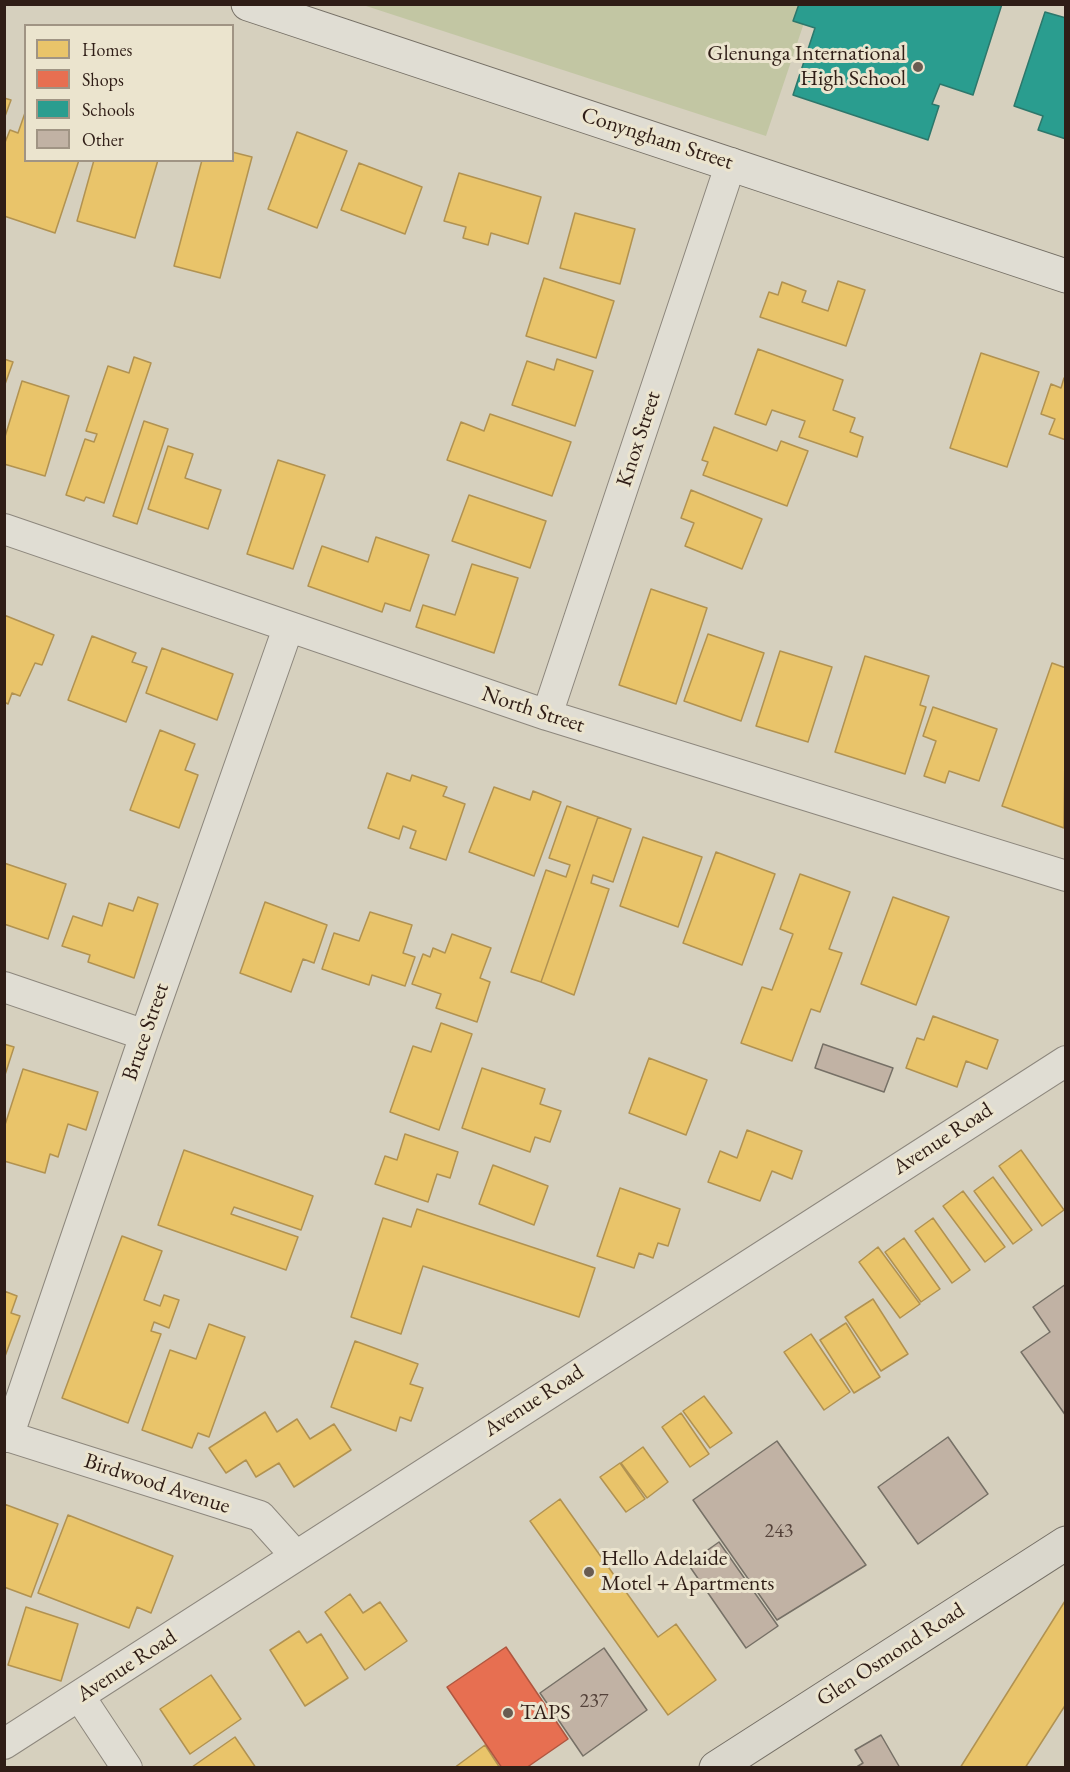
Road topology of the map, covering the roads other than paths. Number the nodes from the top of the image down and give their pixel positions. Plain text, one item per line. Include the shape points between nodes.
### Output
1 (248, 4) edge
2 (731, 163) junction
3 (1065, 276) edge
4 (4, 529) edge
5 (288, 628) junction
6 (547, 715) junction
7 (1065, 876) edge
8 (4, 987) edge
9 (145, 1035) junction
10 (1065, 1061) edge
11 (6, 1436) edge
12 (1065, 1543) edge
13 (295, 1555) junction
14 (80, 1697) junction
15 (4, 1744) edge
16 (127, 1767) edge
17 (716, 1767) edge

1 - 2 street, Conyngham Street
2 - 3 street, Conyngham Street
2 - 6 street, Knox Street
4 - 5 street, North Street
5 - 6 street, North Street
5 - 9 street, Bruce Street
6 - 7 street, North Street
8 - 9 street
9 - 11 street, Bruce Street
10 - 13 street, Avenue Road
11 - 13 street, Birdwood Avenue via 260,1516
12 - 17 highway, Glen Osmond Road
13 - 14 street, Avenue Road
14 - 15 street, Avenue Road
14 - 16 street

